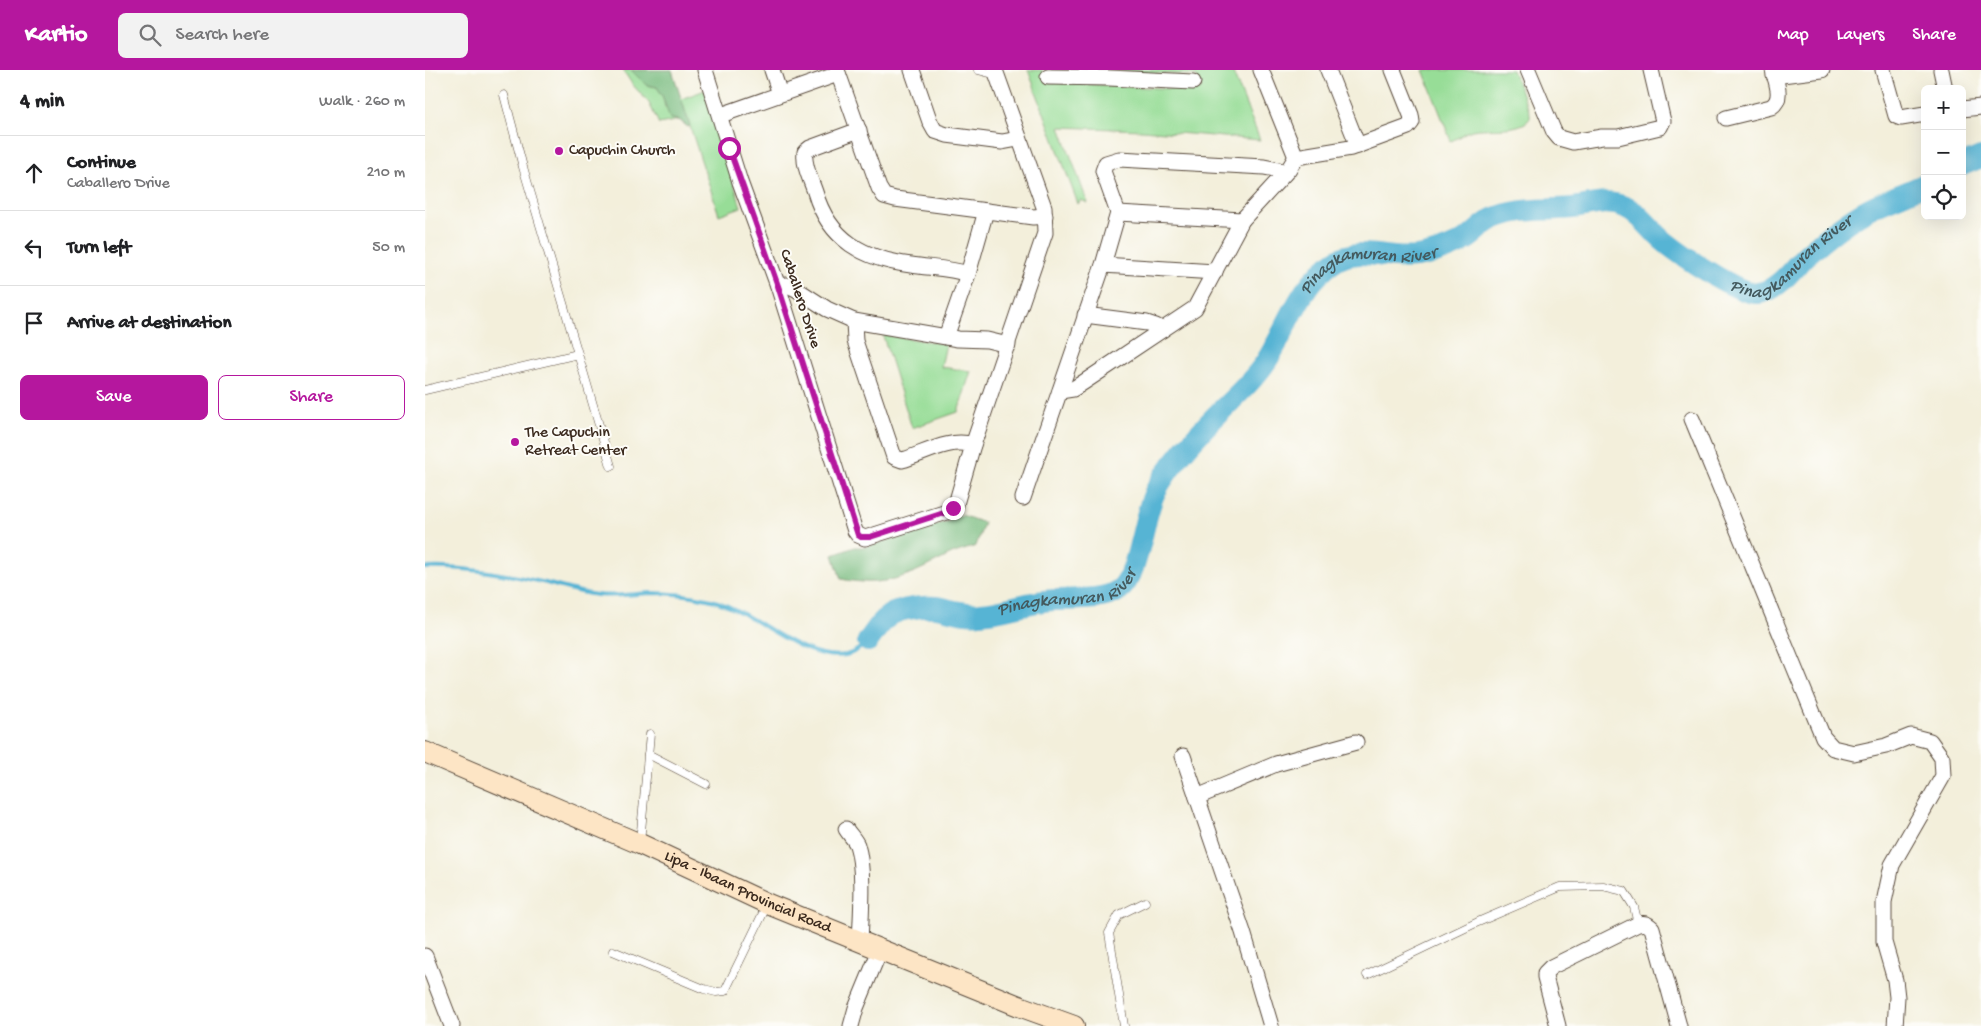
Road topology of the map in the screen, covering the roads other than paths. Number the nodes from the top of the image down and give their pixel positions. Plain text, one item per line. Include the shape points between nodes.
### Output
1 (705, 70) edge
2 (772, 70) edge
3 (912, 70) edge
4 (978, 70) edge
5 (1261, 70) edge
6 (1328, 70) edge
7 (1393, 70) edge
8 (1528, 70) edge
9 (1651, 70) edge
10 (1822, 70) edge
11 (1883, 70) edge
12 (1941, 70) edge
13 (837, 72) edge
14 (996, 73) edge
15 (1774, 73) edge
16 (1107, 74) edge
17 (1048, 77) dead end
18 (1193, 82) dead end
19 (1944, 85) edge
20 (780, 94) junction
21 (504, 95) dead end
22 (1981, 107) edge
23 (1966, 109) edge
24 (721, 115) junction
25 (1921, 115) edge
26 (1727, 118) dead end
27 (859, 130) junction
28 (1018, 139) junction
29 (1358, 146) junction
30 (1296, 157) junction
31 (1285, 174) junction
32 (986, 211) junction
33 (1118, 213) junction
34 (1045, 216) junction
35 (1241, 220) junction
36 (1103, 265) junction
37 (1215, 272) junction
38 (968, 274) junction
39 (778, 286) junction
40 (1085, 315) junction
41 (854, 321) junction
42 (1162, 330) junction
43 (947, 337) junction
44 (1008, 345) junction
45 (578, 354) junction
46 (425, 390) edge
47 (1060, 391) junction
48 (1692, 419) dead end
49 (973, 445) junction
50 (611, 466) dead end
51 (1023, 498) dead end
52 (650, 734) dead end
53 (1356, 742) dead end
54 (425, 752) edge
55 (648, 754) junction
56 (1183, 756) dead end
57 (706, 784) dead end
58 (1197, 797) junction
59 (846, 829) dead end
60 (640, 844) junction
61 (1145, 902) dead end
62 (768, 904) junction
63 (1637, 924) junction
64 (860, 942) junction
65 (880, 950) junction
66 (613, 951) dead end
67 (425, 956) edge
68 (1367, 975) dead end
69 (446, 1024) edge
70 (851, 1026) edge
71 (1074, 1026) edge
72 (1124, 1026) edge
73 (1271, 1026) edge
74 (1558, 1026) edge
75 (1679, 1026) edge
76 (1895, 1026) edge

1 - 24 street, Caballero Drive
2 - 20 street
3 - 28 street via 935,131 947,136 1002,142
4 - 14 lane
5 - 30 street
6 - 29 street
7 - 29 street via 1411,115 1411,125
8 - 9 street via 1554,132 1559,138 1573,142 1619,137 1660,127 1663,121
10 - 15 street
11 - 25 street via 1896,116
12 - 19 street
13 - 20 street
13 - 27 street
14 - 28 street
15 - 26 street via 1779,93 1775,105
16 - 17 street
16 - 18 street
20 - 24 street
21 - 45 lane
22 - 23 street
24 - 39 street, Caballero Drive via 740,182
27 - 32 street via 884,196
27 - 38 street via 805,152 817,198 831,226 847,242 874,257
28 - 34 street
29 - 30 street
30 - 31 street
31 - 33 street via 1264,167 1114,159 1106,163 1103,171
31 - 35 street
32 - 34 street
32 - 38 street
33 - 35 street
33 - 36 street
34 - 44 street via 1045,233
35 - 37 street
36 - 37 street
36 - 40 street
37 - 42 street via 1195,308
38 - 43 street
39 - 41 street via 796,289 827,309
39 - 49 street, Caballero Drive via 855,530 861,537 870,537 953,508
40 - 42 street via 1147,323
40 - 47 street
41 - 43 street
41 - 49 street via 855,341 894,457 902,460 955,442
42 - 47 street via 1079,386
43 - 44 street
44 - 49 street
45 - 46 lane
45 - 50 lane
47 - 51 street
48 - 76 street via 1823,737 1833,748 1854,753 1911,736 1930,741 1942,758 1943,776 1892,865 1884,902 1884,942 1897,997
52 - 55 lane
53 - 58 street via 1277,764
54 - 60 main road, Lipa - Ibaan Provincial Road
55 - 57 lane
55 - 60 lane
56 - 58 street
58 - 73 street
59 - 64 street via 856,844 858,856
60 - 62 main road, Lipa - Ibaan Provincial Road
61 - 72 lane via 1119,915 1109,933
62 - 64 main road, Lipa - Ibaan Provincial Road
62 - 66 lane via 725,991 704,988
63 - 68 lane via 1633,907 1624,891 1603,886 1560,887
63 - 74 street via 1545,973
63 - 75 street via 1648,924 1651,928
64 - 65 main road, Lipa - Ibaan Provincial Road
65 - 70 street
65 - 71 main road, Lipa - Ibaan Provincial Road
67 - 69 street

